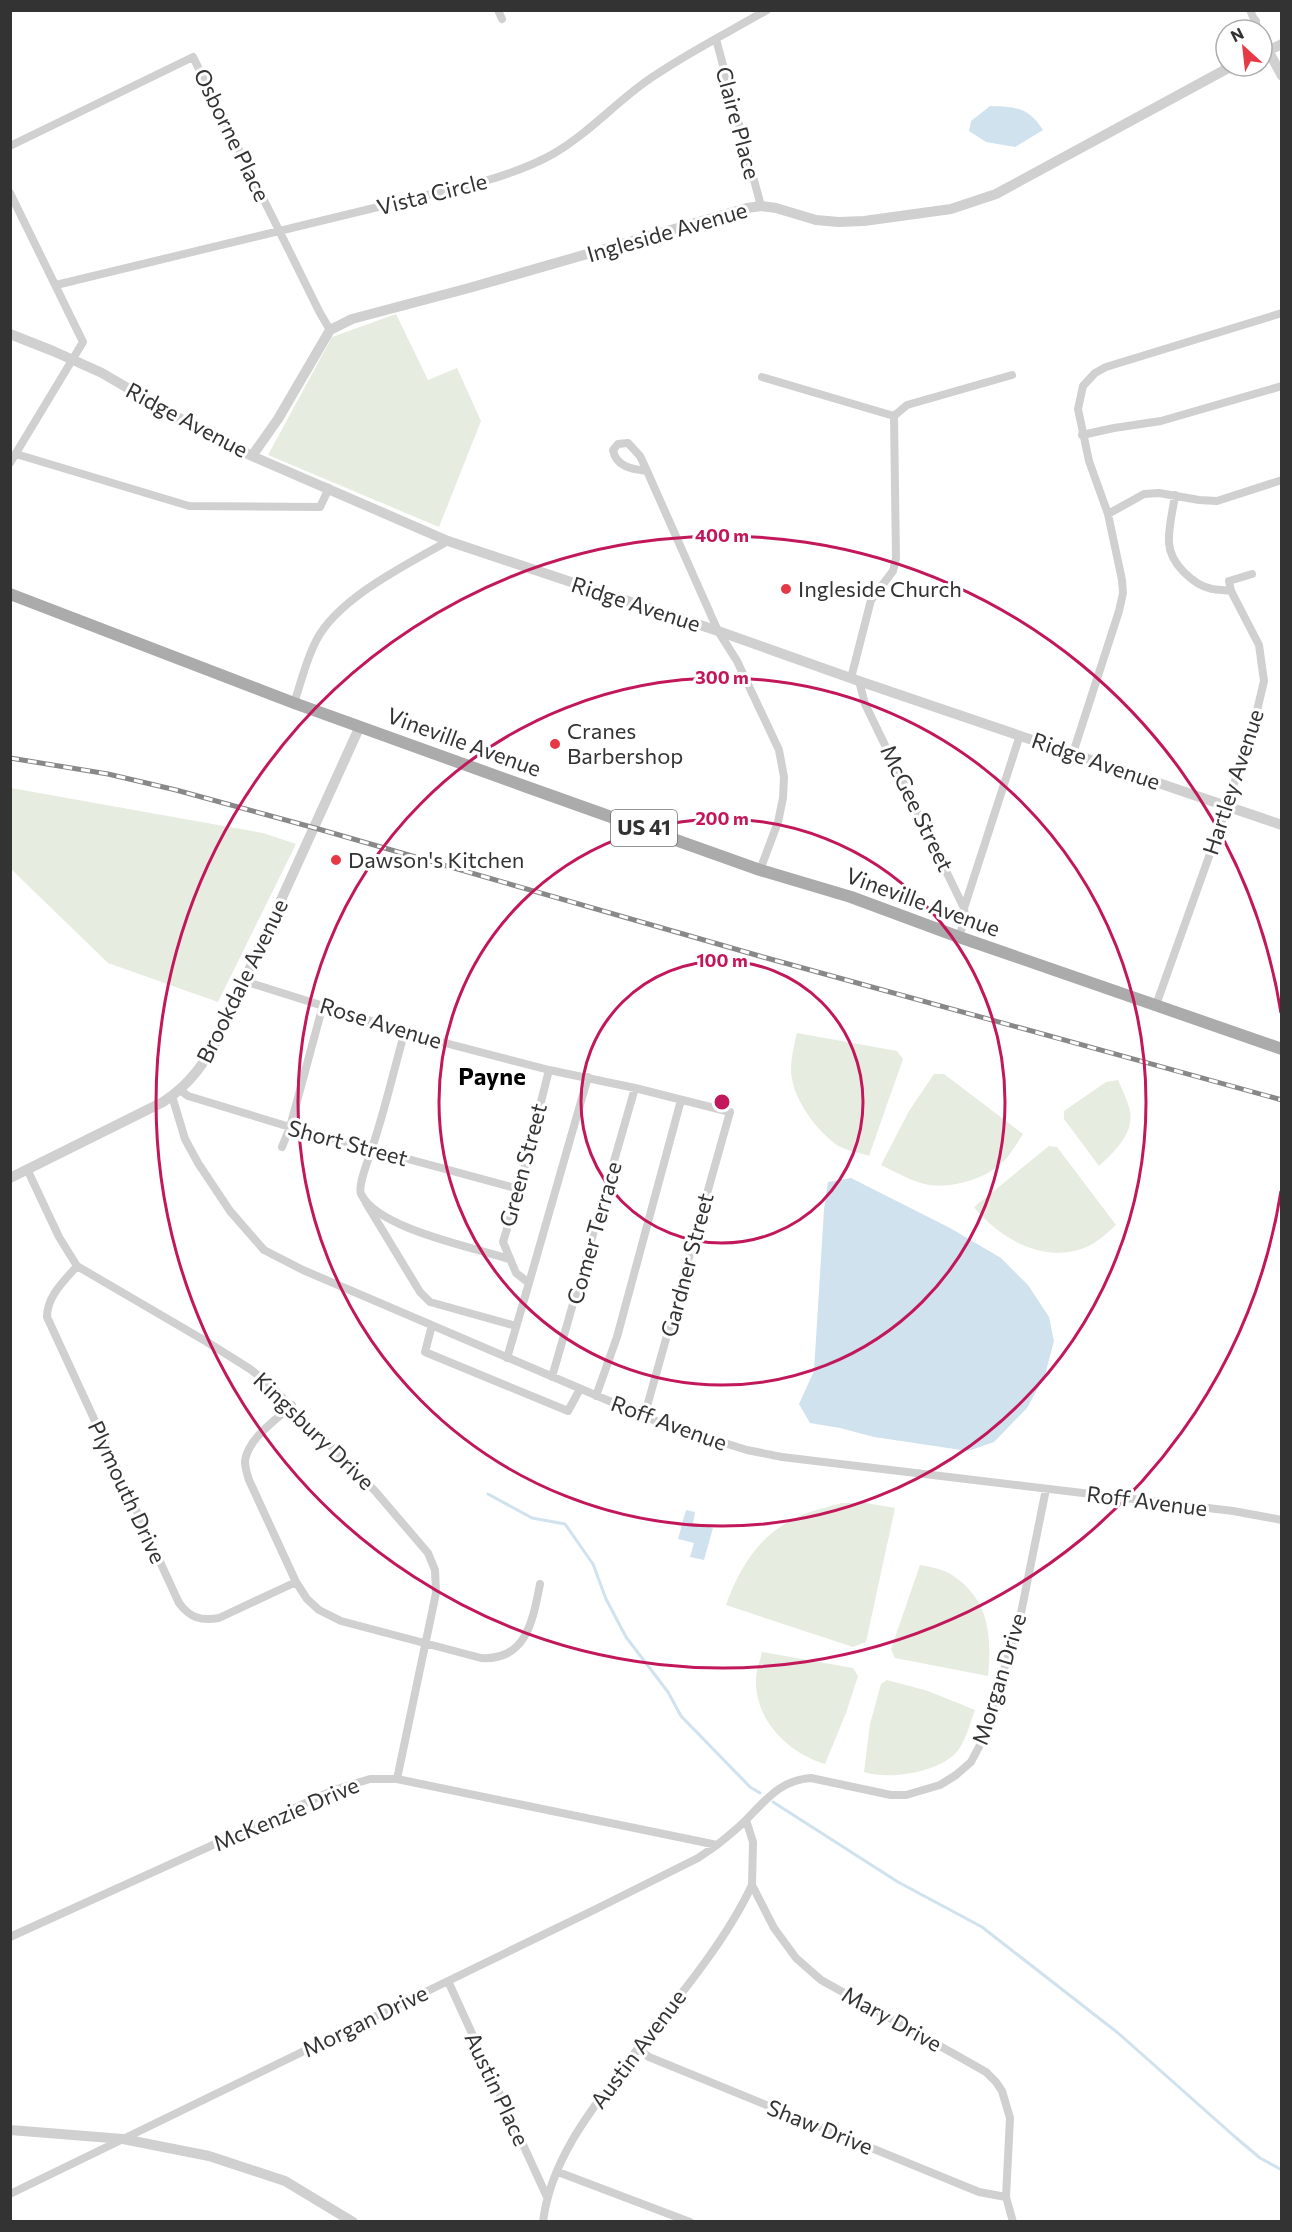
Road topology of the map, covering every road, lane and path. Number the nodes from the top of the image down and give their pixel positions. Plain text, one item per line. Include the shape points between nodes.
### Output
1 (498, 10) edge
2 (767, 10) edge
3 (502, 19) dead end
4 (716, 39) junction
5 (1214, 76) edge
6 (10, 147) edge
7 (10, 192) edge
8 (760, 206) junction
9 (279, 231) junction
10 (56, 285) junction
11 (1281, 313) edge
12 (330, 330) junction
13 (10, 334) edge
14 (71, 359) junction
15 (1012, 375) dead end
16 (762, 377) dead end
17 (1281, 386) edge
18 (894, 416) junction
19 (1082, 435) junction
20 (16, 453) junction
21 (252, 456) junction
22 (10, 463) edge
23 (647, 471) junction
24 (1281, 480) edge
25 (329, 488) junction
26 (1175, 495) junction
27 (1108, 513) junction
28 (448, 541) junction
29 (1252, 574) dead end
30 (1232, 591) junction
31 (10, 594) edge
32 (718, 631) junction
33 (855, 680) junction
34 (294, 703) junction
35 (360, 726) junction
36 (1020, 735) junction
37 (1073, 753) junction
38 (1227, 806) junction
39 (1281, 825) edge
40 (760, 870) junction
41 (964, 908) junction
42 (959, 937) junction
43 (244, 981) junction
44 (323, 1005) junction
45 (1156, 1005) junction
46 (405, 1031) junction
47 (1281, 1049) edge
48 (549, 1070) junction
49 (588, 1077) junction
50 (635, 1088) junction
51 (176, 1093) junction
52 (681, 1100) junction
53 (730, 1112) joint
54 (290, 1127) junction
55 (282, 1147) dead end
56 (372, 1149) junction
57 (27, 1169) junction
58 (10, 1178) edge
59 (519, 1189) junction
60 (362, 1196) junction
61 (509, 1259) junction
62 (77, 1266) junction
63 (529, 1283) junction
64 (432, 1325) junction
65 (516, 1326) junction
66 (507, 1358) junction
67 (552, 1377) junction
68 (580, 1389) junction
69 (596, 1396) junction
70 (292, 1405) junction
71 (644, 1417) junction
72 (1046, 1489) junction
73 (1281, 1520) edge
74 (296, 1582) junction
75 (540, 1584) dead end
76 (426, 1643) junction
77 (398, 1779) junction
78 (746, 1821) junction
79 (717, 1845) junction
80 (752, 1886) junction
81 (10, 1936) edge
82 (448, 1981) junction
83 (638, 2049) junction
84 (10, 2130) edge
85 (123, 2139) junction
86 (558, 2172) junction
87 (10, 2194) edge
88 (547, 2197) junction
89 (1006, 2197) junction
90 (353, 2222) edge
91 (543, 2222) edge
92 (690, 2222) edge
93 (1013, 2222) edge

1 - 3 street
2 - 4 street, Vista Circle
4 - 8 street, Claire Place
4 - 9 street, Vista Circle via 664,68 571,142 530,166 481,182
5 - 8 street, Ingleside Avenue via 996,194 951,209 839,222
6 - 9 street, Osborne Place via 193,57
7 - 10 street
8 - 12 street, Ingleside Avenue via 352,319
9 - 10 street, Vista Circle
9 - 12 street, Osborne Place
10 - 14 street via 82,342
11 - 19 street via 1117,363 1091,376 1078,402
12 - 21 street via 279,419
13 - 14 street, Ridge Avenue
14 - 20 street
14 - 21 street, Ridge Avenue
15 - 18 street via 907,405
16 - 18 street
17 - 19 street via 1161,422
18 - 33 street via 896,558 893,571 871,600
19 - 27 street
20 - 22 street
20 - 25 street via 189,506 320,507
21 - 25 street, Ridge Avenue
23 - 23 street via 628,443 618,444 613,450 614,458 621,464
23 - 32 street
24 - 26 street via 1217,501
25 - 28 street, Ridge Avenue
26 - 27 street via 1144,494
26 - 30 street via 1169,543 1172,556 1200,585
27 - 37 street via 1123,593
28 - 32 street, Ridge Avenue
28 - 34 street via 370,588 336,616 316,641
29 - 30 street via 1229,581
30 - 38 street, Hartley Avenue via 1259,645 1264,681
31 - 34 main road, Vineville Avenue / US 41
32 - 33 street, Ridge Avenue
32 - 40 street via 737,661 777,745 784,777 782,805
33 - 36 street, Ridge Avenue
33 - 41 street, McGee Street
34 - 35 main road, Vineville Avenue / US 41
35 - 40 main road, Vineville Avenue / US 41
35 - 43 street, Brookdale Avenue
36 - 37 street, Ridge Avenue
36 - 41 street
37 - 38 street, Ridge Avenue
38 - 39 street, Ridge Avenue
38 - 45 street, Hartley Avenue
40 - 42 main road, Vineville Avenue / US 41 via 851,897
41 - 42 street
42 - 45 main road, Vineville Avenue / US 41
43 - 44 street, Rose Avenue
43 - 51 street, Brookdale Avenue via 207,1060
44 - 46 street, Rose Avenue
44 - 54 street
45 - 47 main road, Vineville Avenue / US 41
46 - 48 street, Rose Avenue
46 - 56 street
48 - 49 street, Rose Avenue
48 - 59 street, Green Street
49 - 50 street, Rose Avenue
49 - 63 street
50 - 52 street, Rose Avenue
50 - 67 street, Comer Terrace
51 - 54 street, Short Street
51 - 57 street, Brookdale Avenue
51 - 64 street, Roff Avenue via 180,1126 198,1163 264,1250
52 - 53 street, Rose Avenue
52 - 69 street via 617,1337
53 - 71 street, Gardner Street
54 - 55 street
54 - 56 street, Short Street
56 - 59 street, Short Street
56 - 60 street via 360,1190
57 - 58 street, Brookdale Avenue
57 - 62 street, Kingsbury Drive via 58,1237
59 - 61 street, Green Street via 502,1242
60 - 61 street via 401,1226
60 - 65 street via 420,1292 430,1302
61 - 63 street, Green Street via 516,1273
62 - 70 street, Kingsbury Drive via 250,1369
62 - 74 street, Plymouth Drive via 55,1292 48,1304 47,1317 179,1603 191,1616 219,1618
63 - 65 street
64 - 66 street, Roff Avenue
64 - 68 street via 425,1352 568,1412
65 - 66 street
66 - 67 street, Roff Avenue
67 - 68 street, Roff Avenue
68 - 69 street, Roff Avenue
69 - 71 street, Roff Avenue
70 - 74 street via 258,1436 245,1463 249,1480
70 - 76 street, Kingsbury Drive via 375,1491 433,1562 436,1593
71 - 72 street, Roff Avenue via 718,1442 782,1457
72 - 73 street, Roff Avenue
72 - 78 street, Morgan Drive via 1021,1613 983,1739 971,1761 940,1785 906,1795 801,1778 770,1794
74 - 76 street via 307,1599 332,1618
75 - 76 street via 528,1632 510,1652 493,1659 481,1658
76 - 77 street, Kingsbury Drive
77 - 79 street, McKenzie Drive
77 - 81 street, McKenzie Drive via 370,1779 334,1790
78 - 79 street
78 - 80 street via 753,1842
79 - 82 street, Morgan Drive via 698,1858
80 - 83 street, Austin Avenue via 734,1920
80 - 89 street, Mary Drive via 783,1942 807,1969 986,2072 996,2082 1010,2118
82 - 85 street, Morgan Drive
82 - 88 street, Austin Place
83 - 86 street, Austin Avenue via 566,2150
83 - 89 street, Shaw Drive via 649,2057 968,2187
84 - 85 street
85 - 87 street, Morgan Drive
85 - 90 street via 209,2156 285,2181
86 - 88 street, Austin Avenue
86 - 92 street
88 - 91 street, Austin Avenue
89 - 93 street, Mary Drive

